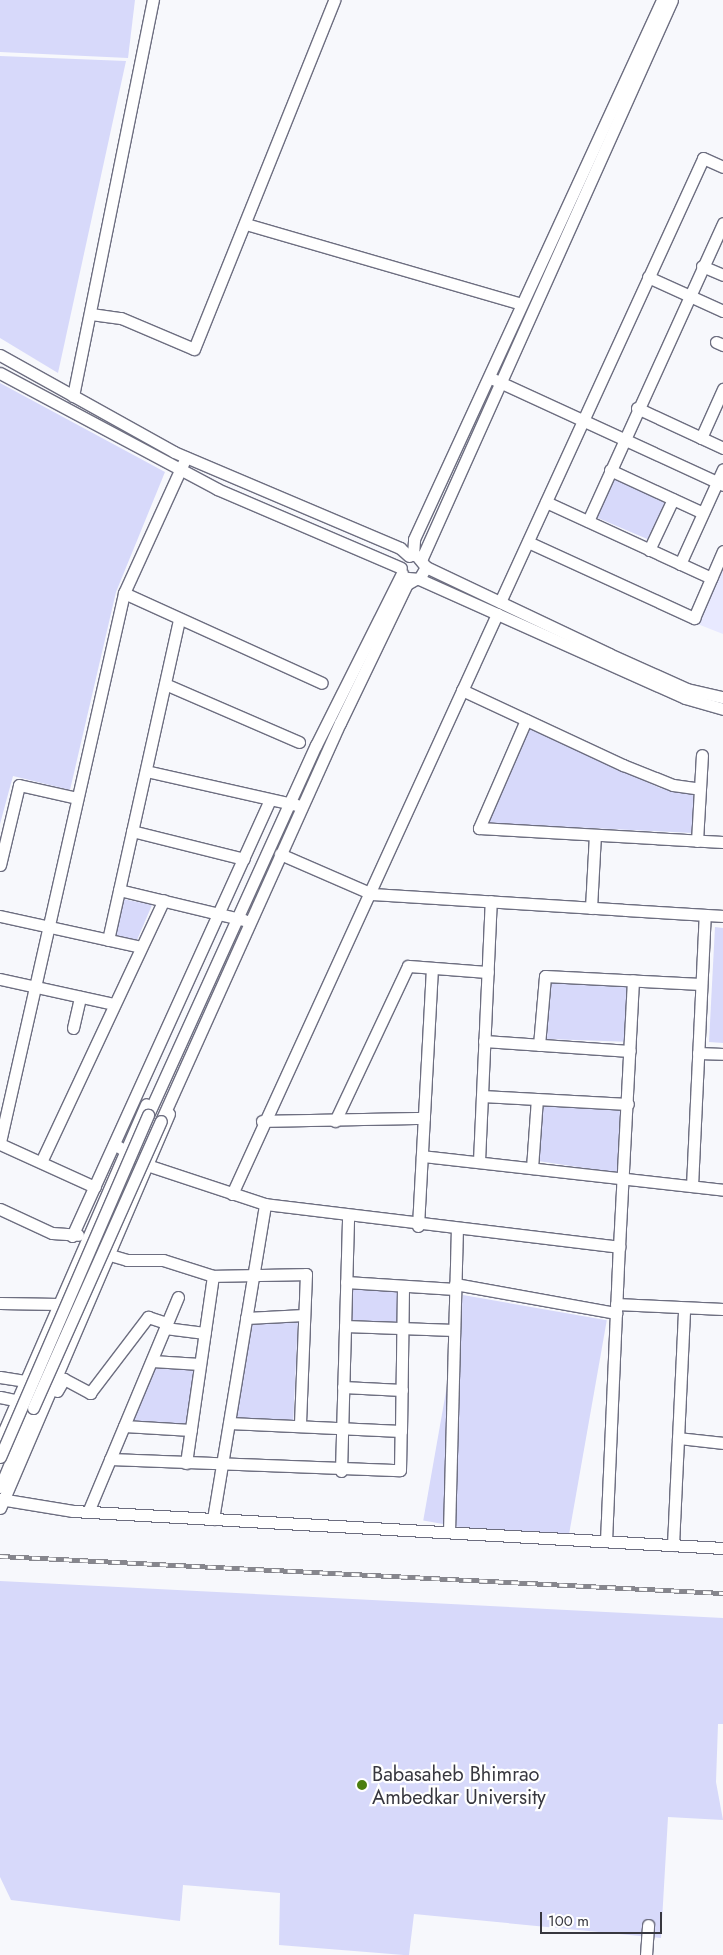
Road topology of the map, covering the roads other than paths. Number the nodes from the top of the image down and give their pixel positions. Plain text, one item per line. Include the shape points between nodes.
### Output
1 (153, 0) edge
2 (334, 0) edge
3 (662, 0) edge
4 (672, 0) edge
5 (636, 67) junction
6 (723, 167) edge
7 (723, 223) edge
8 (246, 224) junction
9 (702, 266) junction
10 (723, 275) edge
11 (648, 277) junction
12 (687, 295) junction
13 (521, 304) junction
14 (723, 311) edge
15 (91, 314) junction
16 (0, 355) edge
17 (0, 373) edge
18 (493, 380) junction
19 (723, 389) edge
20 (73, 396) junction
21 (638, 408) junction
22 (582, 421) junction
23 (701, 438) junction
24 (624, 439) junction
25 (723, 448) edge
26 (186, 457) junction
27 (723, 468) edge
28 (179, 469) junction
29 (610, 470) junction
30 (720, 483) edge
31 (673, 499) junction
32 (546, 502) junction
33 (703, 513) junction
34 (588, 521) junction
35 (528, 542) junction
36 (650, 550) junction
37 (723, 551) edge
38 (417, 559) junction
39 (680, 564) junction
40 (402, 571) junction
41 (711, 578) junction
42 (417, 579) junction
43 (124, 593) junction
44 (500, 602) junction
45 (497, 614) junction
46 (179, 621) junction
47 (322, 683) dead end
48 (165, 684) junction
49 (462, 690) junction
50 (723, 697) edge
51 (723, 709) edge
52 (526, 720) junction
53 (299, 742) dead end
54 (702, 755) dead end
55 (146, 771) junction
56 (700, 788) junction
57 (77, 798) junction
58 (269, 801) junction
59 (297, 805) junction
60 (132, 831) junction
61 (595, 835) junction
62 (697, 841) junction
63 (723, 842) edge
64 (280, 854) junction
65 (244, 859) junction
66 (0, 865) edge
67 (119, 890) junction
68 (366, 891) junction
69 (164, 900) junction
70 (491, 901) junction
71 (591, 908) junction
72 (220, 914) junction
73 (704, 915) junction
74 (0, 916) edge
75 (723, 916) edge
76 (244, 920) junction
77 (48, 927) junction
78 (108, 940) junction
79 (141, 947) junction
80 (432, 968) junction
81 (488, 972) junction
82 (0, 979) edge
83 (633, 980) junction
84 (701, 984) junction
85 (35, 987) junction
86 (80, 997) junction
87 (114, 1004) junction
88 (73, 1028) dead end
89 (484, 1041) junction
90 (539, 1045) junction
91 (630, 1051) junction
92 (698, 1053) junction
93 (723, 1054) edge
94 (163, 1085) junction
95 (482, 1096) junction
96 (172, 1098) junction
97 (537, 1099) junction
98 (628, 1104) junction
99 (424, 1118) junction
100 (262, 1121) junction
101 (336, 1121) junction
102 (0, 1143) edge
103 (114, 1144) junction
104 (126, 1150) junction
105 (422, 1156) junction
106 (479, 1161) junction
107 (41, 1162) junction
108 (150, 1166) junction
109 (532, 1168) junction
110 (625, 1178) junction
111 (95, 1186) junction
112 (692, 1186) junction
113 (723, 1190) edge
114 (232, 1194) junction
115 (265, 1204) junction
116 (0, 1209) edge
117 (348, 1218) junction
118 (418, 1226) junction
119 (456, 1230) junction
120 (89, 1235) junction
121 (72, 1236) junction
122 (619, 1248) junction
123 (110, 1255) junction
124 (254, 1275) junction
125 (213, 1276) junction
126 (346, 1282) junction
127 (403, 1286) junction
128 (455, 1287) junction
129 (178, 1297) dead end
130 (0, 1302) edge
131 (59, 1304) junction
132 (684, 1308) junction
133 (616, 1309) junction
134 (723, 1309) edge
135 (304, 1315) junction
136 (246, 1318) junction
137 (166, 1326) junction
138 (345, 1326) junction
139 (403, 1329) junction
140 (454, 1330) junction
141 (205, 1333) junction
142 (152, 1361) junction
143 (200, 1364) junction
144 (0, 1377) edge
145 (26, 1381) junction
146 (52, 1387) junction
147 (343, 1388) junction
148 (402, 1390) junction
149 (0, 1397) edge
150 (17, 1400) junction
151 (42, 1409) junction
152 (229, 1423) junction
153 (124, 1426) junction
154 (300, 1426) junction
155 (342, 1428) junction
156 (190, 1430) junction
157 (401, 1431) junction
158 (678, 1438) junction
159 (0, 1440) edge
160 (723, 1443) edge
161 (0, 1457) edge
162 (110, 1459) junction
163 (186, 1463) junction
164 (222, 1465) junction
165 (341, 1471) junction
166 (3, 1499) edge
167 (88, 1512) junction
168 (213, 1519) junction
169 (449, 1532) junction
170 (606, 1541) junction
171 (673, 1545) junction
172 (723, 1548) edge
173 (648, 1925) dead end
174 (646, 1955) edge

1 - 15 street
2 - 8 street
3 - 5 street
4 - 5 street
5 - 13 street
5 - 18 street
6 - 11 street via 704,158
7 - 9 street
8 - 13 street
8 - 15 street via 194,349 121,318
9 - 10 street
9 - 12 street
11 - 12 street
11 - 22 street
12 - 14 street
12 - 21 street
13 - 18 street
15 - 20 street
16 - 20 street
17 - 28 street
18 - 22 street
18 - 38 street
19 - 23 street
20 - 26 street
21 - 23 street
21 - 24 street
22 - 24 street
22 - 32 street
23 - 25 street
24 - 29 street
24 - 30 street
26 - 28 street
26 - 38 street via 400,548
27 - 30 street
28 - 40 street
28 - 43 street
29 - 31 street
29 - 34 street
30 - 33 street
31 - 33 street
31 - 36 street
32 - 34 street
32 - 35 street
33 - 39 street
34 - 36 street
35 - 41 street via 694,618
35 - 44 street
36 - 39 street
37 - 41 street
38 - 40 street
38 - 42 street
38 - 44 street
39 - 41 street
40 - 42 street
40 - 59 street
42 - 45 street
42 - 59 street via 407,584
43 - 46 street
43 - 57 street
44 - 50 street via 687,689
45 - 49 street
45 - 51 street via 685,698
46 - 47 street
46 - 48 street
48 - 53 street
48 - 55 street
49 - 52 street
49 - 68 street
52 - 56 street via 673,785
52 - 61 street via 479,828
54 - 56 street
55 - 58 street
55 - 60 street
56 - 62 street
57 - 66 street via 19,785
57 - 77 street
58 - 59 street
58 - 65 street
59 - 64 street
59 - 76 street
60 - 65 street
60 - 67 street
61 - 62 street
61 - 71 street
62 - 63 street
64 - 68 street
64 - 76 street
65 - 72 street
67 - 69 street
67 - 78 street
68 - 70 street
68 - 100 street
69 - 72 street
69 - 79 street
70 - 71 street
70 - 81 street
71 - 73 street
72 - 76 street
72 - 103 street
73 - 75 street
73 - 84 street
74 - 77 street
76 - 94 street
76 - 96 street
77 - 78 street
77 - 85 street
78 - 79 street
79 - 87 street
80 - 81 street
80 - 99 street
80 - 101 street via 408,966
81 - 89 street
82 - 85 street
83 - 84 street
83 - 90 street via 545,976
83 - 91 street
84 - 92 street
85 - 86 street
85 - 102 street
86 - 87 street
86 - 88 street
87 - 107 street
89 - 90 street
89 - 95 street
90 - 91 street
91 - 98 street
92 - 93 street
92 - 112 street
94 - 104 street via 150,1094
94 - 161 street, bridge
95 - 97 street
95 - 106 street
96 - 108 street via 168,1122
96 - 166 street, bridge
97 - 98 street
97 - 109 street
98 - 110 street
99 - 101 street
99 - 105 street
100 - 101 street
100 - 114 street
102 - 107 street
103 - 104 street
103 - 111 street
104 - 108 street
104 - 120 street
105 - 106 street
105 - 118 street
106 - 109 street
107 - 111 street
108 - 114 street
108 - 123 street
109 - 110 street
110 - 112 street
110 - 122 street
111 - 121 street
112 - 113 street
114 - 115 street
115 - 117 street
115 - 124 street
116 - 121 street via 52,1233
117 - 118 street
117 - 126 street
118 - 119 street
119 - 122 street
119 - 128 street
120 - 121 street
120 - 131 street
122 - 133 street
123 - 125 street via 128,1260 163,1260
123 - 146 street
124 - 125 street
124 - 135 street via 306,1274
124 - 136 street
125 - 141 street
126 - 127 street
126 - 138 street
127 - 128 street
127 - 139 street
128 - 133 street
128 - 140 street
129 - 137 street
130 - 131 street
131 - 145 street
132 - 133 street
132 - 134 street
132 - 158 street
133 - 170 street
135 - 136 street
135 - 154 street
136 - 152 street
137 - 141 street
137 - 142 street
137 - 166 street via 148,1317 90,1393 62,1380
138 - 139 street
138 - 147 street
139 - 140 street
139 - 148 street
140 - 169 street
141 - 143 street
142 - 143 street
142 - 153 street
143 - 156 street
144 - 145 street
145 - 146 street
145 - 150 street
146 - 151 street
147 - 148 street
147 - 155 street
148 - 157 street
149 - 150 street
150 - 151 street
150 - 159 street
151 - 166 street
152 - 154 street
152 - 164 street
153 - 156 street
153 - 162 street
154 - 155 street
155 - 157 street
155 - 165 street
156 - 163 street
157 - 165 street via 400,1470
158 - 160 street
158 - 171 street
162 - 163 street
162 - 167 street
163 - 164 street
164 - 165 street
164 - 168 street
166 - 167 street
167 - 168 street
168 - 169 street
169 - 170 street
170 - 171 street
171 - 172 street
173 - 174 street

